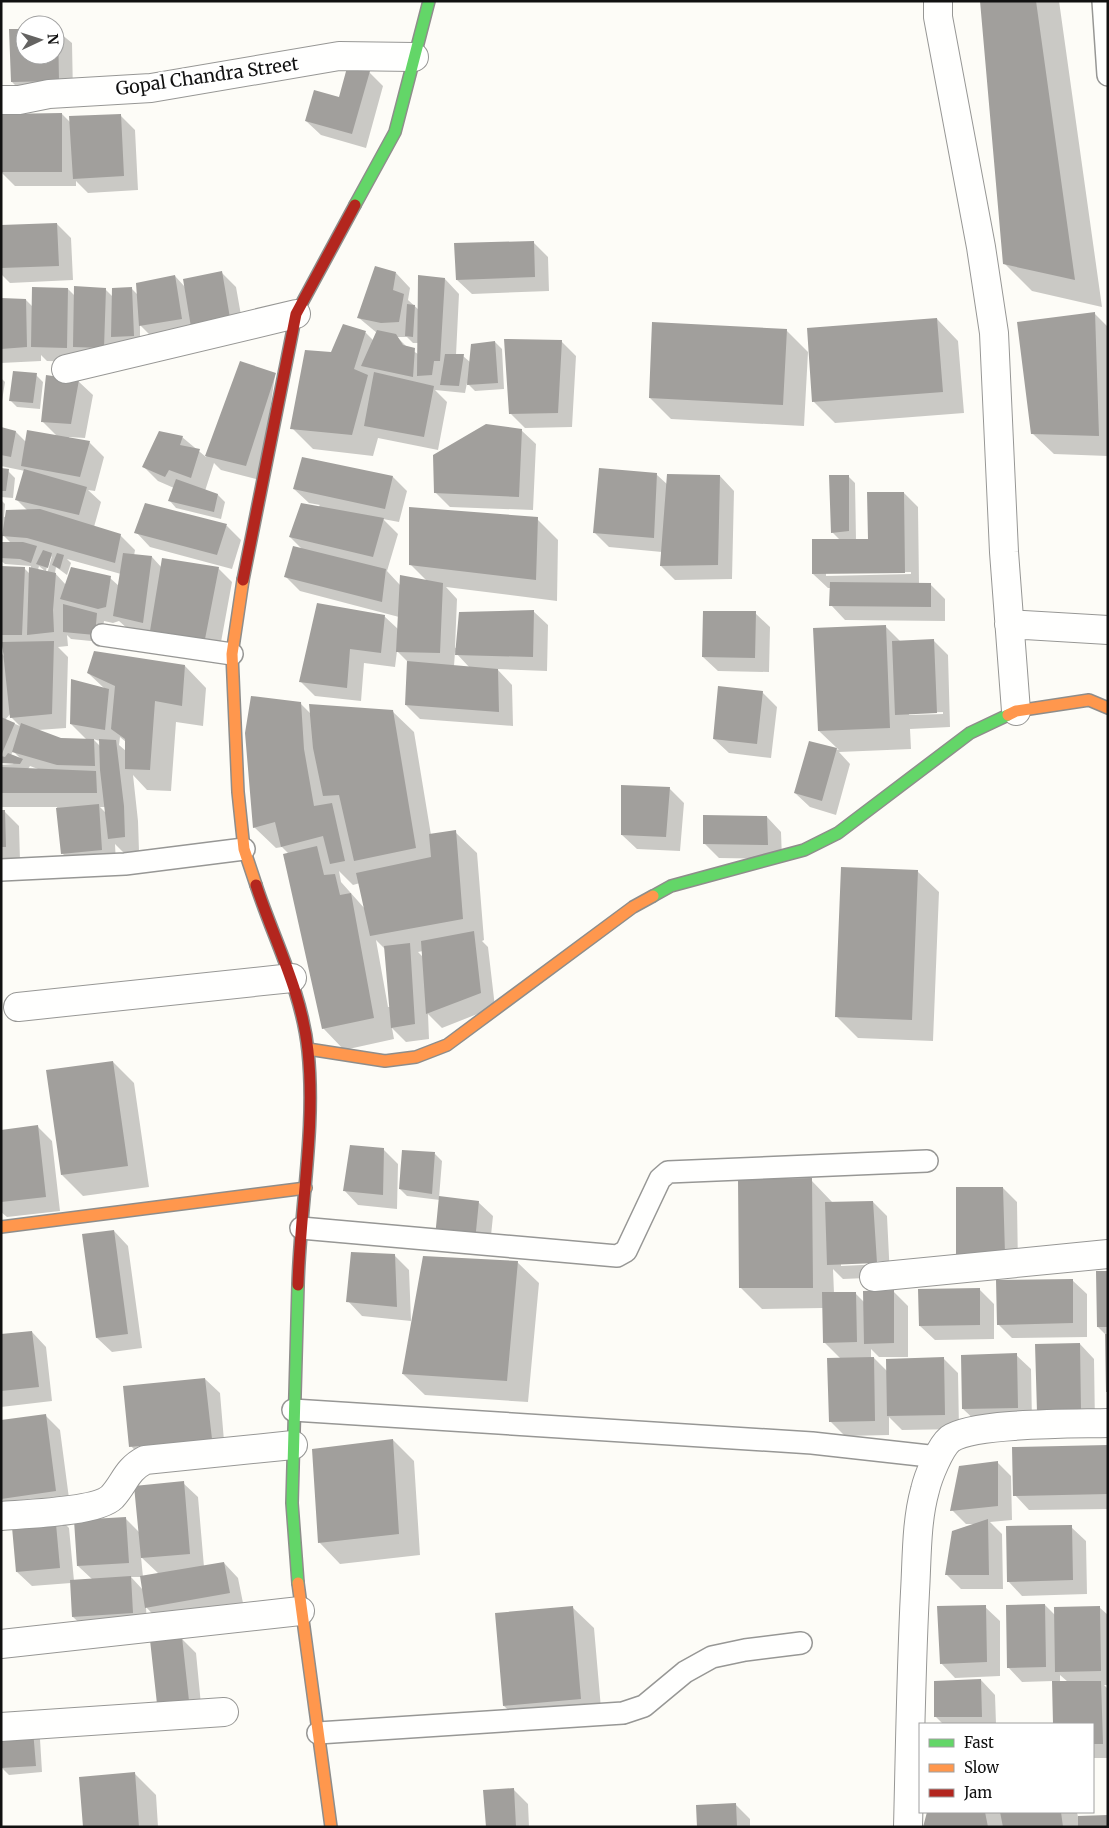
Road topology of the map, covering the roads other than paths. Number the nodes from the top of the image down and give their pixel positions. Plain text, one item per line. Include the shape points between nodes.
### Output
1 (429, 1) edge
2 (938, 1) edge
3 (1103, 1) edge
4 (414, 57) junction
5 (1108, 75) edge
6 (1, 100) edge
7 (296, 314) junction
8 (66, 369) dead end
9 (1009, 624) junction
10 (1108, 630) edge
11 (102, 636) dead end
12 (232, 654) junction
13 (1108, 708) edge
14 (1016, 711) junction
15 (244, 849) junction
16 (1, 870) edge
17 (292, 978) junction
18 (18, 1007) dead end
19 (308, 1049) junction
20 (927, 1161) dead end
21 (306, 1188) junction
22 (1, 1227) edge
23 (302, 1228) junction
24 (1108, 1254) edge
25 (874, 1277) dead end
26 (293, 1410) junction
27 (1108, 1423) edge
28 (293, 1445) junction
29 (938, 1457) junction
30 (1, 1516) edge
31 (300, 1611) junction
32 (801, 1643) dead end
33 (1, 1644) edge
34 (224, 1712) dead end
35 (1, 1727) edge
36 (318, 1733) junction
37 (331, 1827) edge
38 (908, 1827) edge

1 - 4 street
2 - 9 street via 938,17 994,333
3 - 5 lane
4 - 6 street, Gopal Chandra Street via 339,56 151,88
4 - 7 street via 395,132
7 - 8 street
7 - 12 street via 246,559
9 - 10 street
9 - 14 street
11 - 12 lane
12 - 15 street
13 - 14 street via 1089,700
14 - 19 street via 970,733 880,804 830,837 804,850 671,886 633,906 447,1045 416,1057 385,1061
15 - 16 lane via 125,864
15 - 17 street
17 - 18 street
17 - 19 street
19 - 21 street via 311,1116
20 - 23 lane via 668,1172 660,1179 626,1251 617,1256
21 - 22 street
21 - 23 street
23 - 26 street
24 - 25 street
26 - 28 street
26 - 29 lane via 812,1443
27 - 29 street via 1015,1426 974,1431 950,1439
28 - 30 street via 145,1460 133,1466 111,1497 98,1504
28 - 31 street via 292,1503
29 - 38 street via 924,1490 918,1542
31 - 33 street
31 - 36 street
32 - 36 lane via 712,1657 685,1672 644,1706 623,1714
34 - 35 street
36 - 37 street

